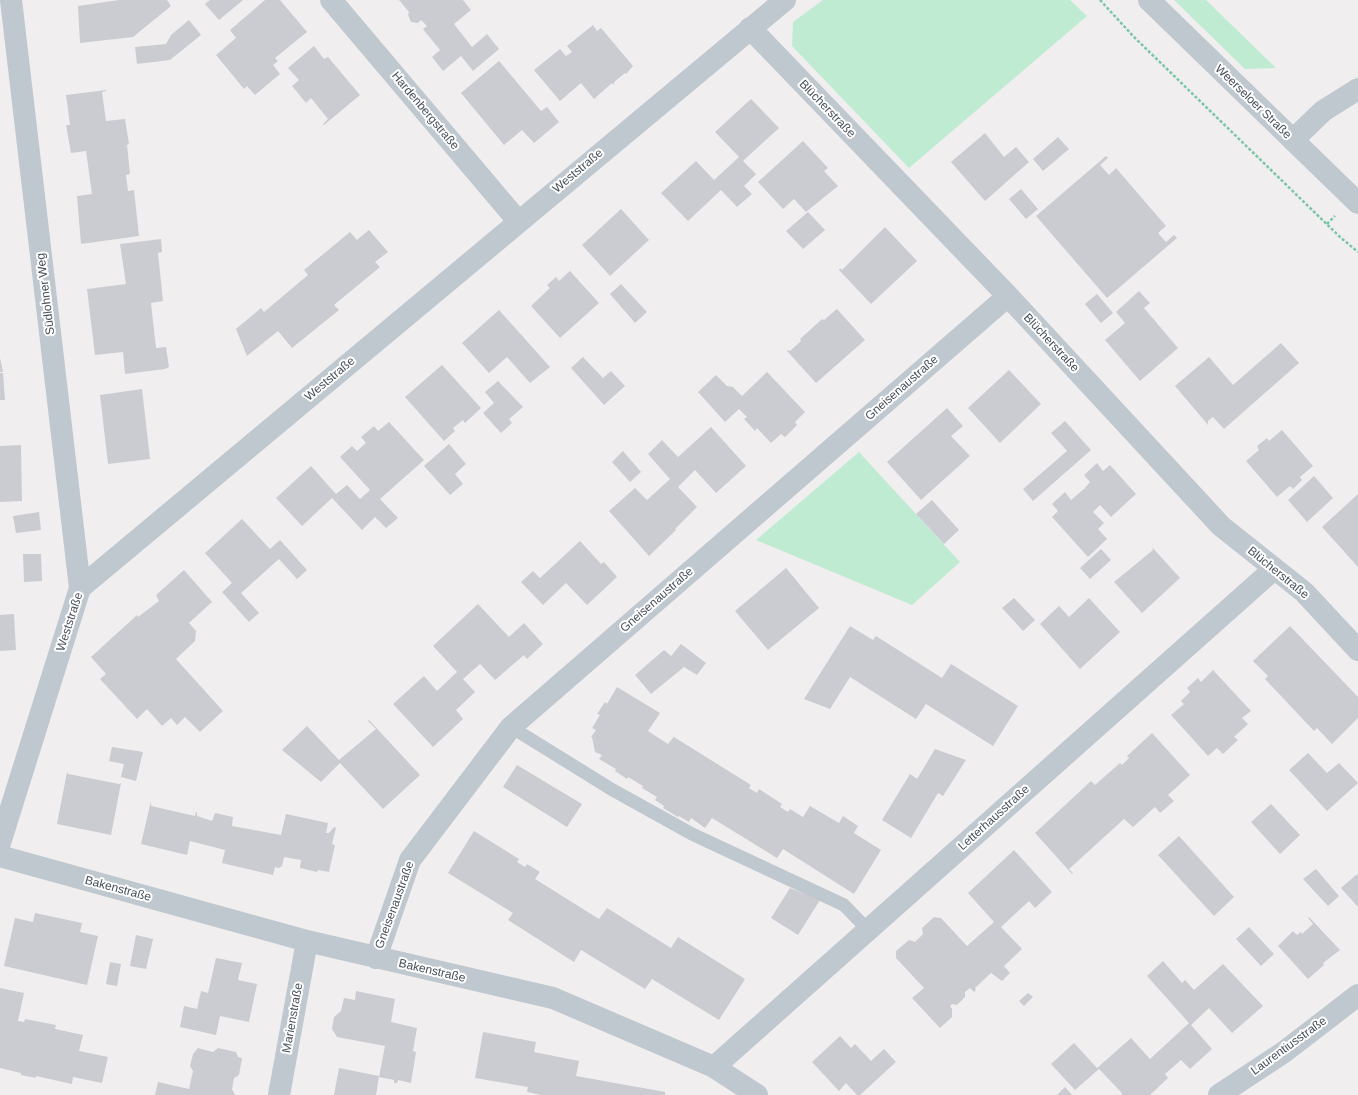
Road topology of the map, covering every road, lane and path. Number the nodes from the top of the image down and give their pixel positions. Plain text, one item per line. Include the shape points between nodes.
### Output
1 (11, 0) edge
2 (331, 0) edge
3 (785, 0) edge
4 (1100, 0) edge
5 (1149, 0) edge
6 (750, 28) junction
7 (1358, 89) edge
8 (1293, 140) junction
9 (1358, 203) edge
10 (518, 221) junction
11 (1358, 252) edge
12 (1008, 296) junction
13 (1274, 569) junction
14 (80, 588) junction
15 (1358, 650) edge
16 (511, 727) junction
17 (0, 843) edge
18 (0, 856) edge
19 (868, 930) junction
20 (307, 941) junction
21 (376, 958) junction
22 (1358, 995) edge
23 (714, 1067) junction
24 (279, 1095) edge
25 (757, 1095) edge
26 (1219, 1095) edge

1 - 14 street, Südlohner Weg
2 - 10 street, Hardenbergstraße
3 - 6 street, Weststraße
4 - 11 path via 1134,37
5 - 8 street, Weerseloer Straße
6 - 10 street, Weststraße
6 - 12 street, Blücherstraße
7 - 8 street via 1323,111
8 - 9 street, Weerseloer Straße
10 - 14 street, Weststraße
12 - 13 street, Blücherstraße via 1221,526
12 - 16 street, Gneisenaustraße
13 - 15 street, Blücherstraße via 1304,592
13 - 19 street, Letterhausstraße
14 - 17 street, Weststraße
16 - 19 lane via 611,789 692,834 844,905
16 - 21 street, Gneisenaustraße via 410,860
18 - 20 street, Bakenstraße
19 - 23 street, Letterhausstraße
20 - 21 street, Bakenstraße
20 - 24 street, Marienstraße
21 - 23 street, Bakenstraße via 553,998
22 - 26 street, Laurentiusstraße via 1284,1052
23 - 25 street, Bakenstraße

